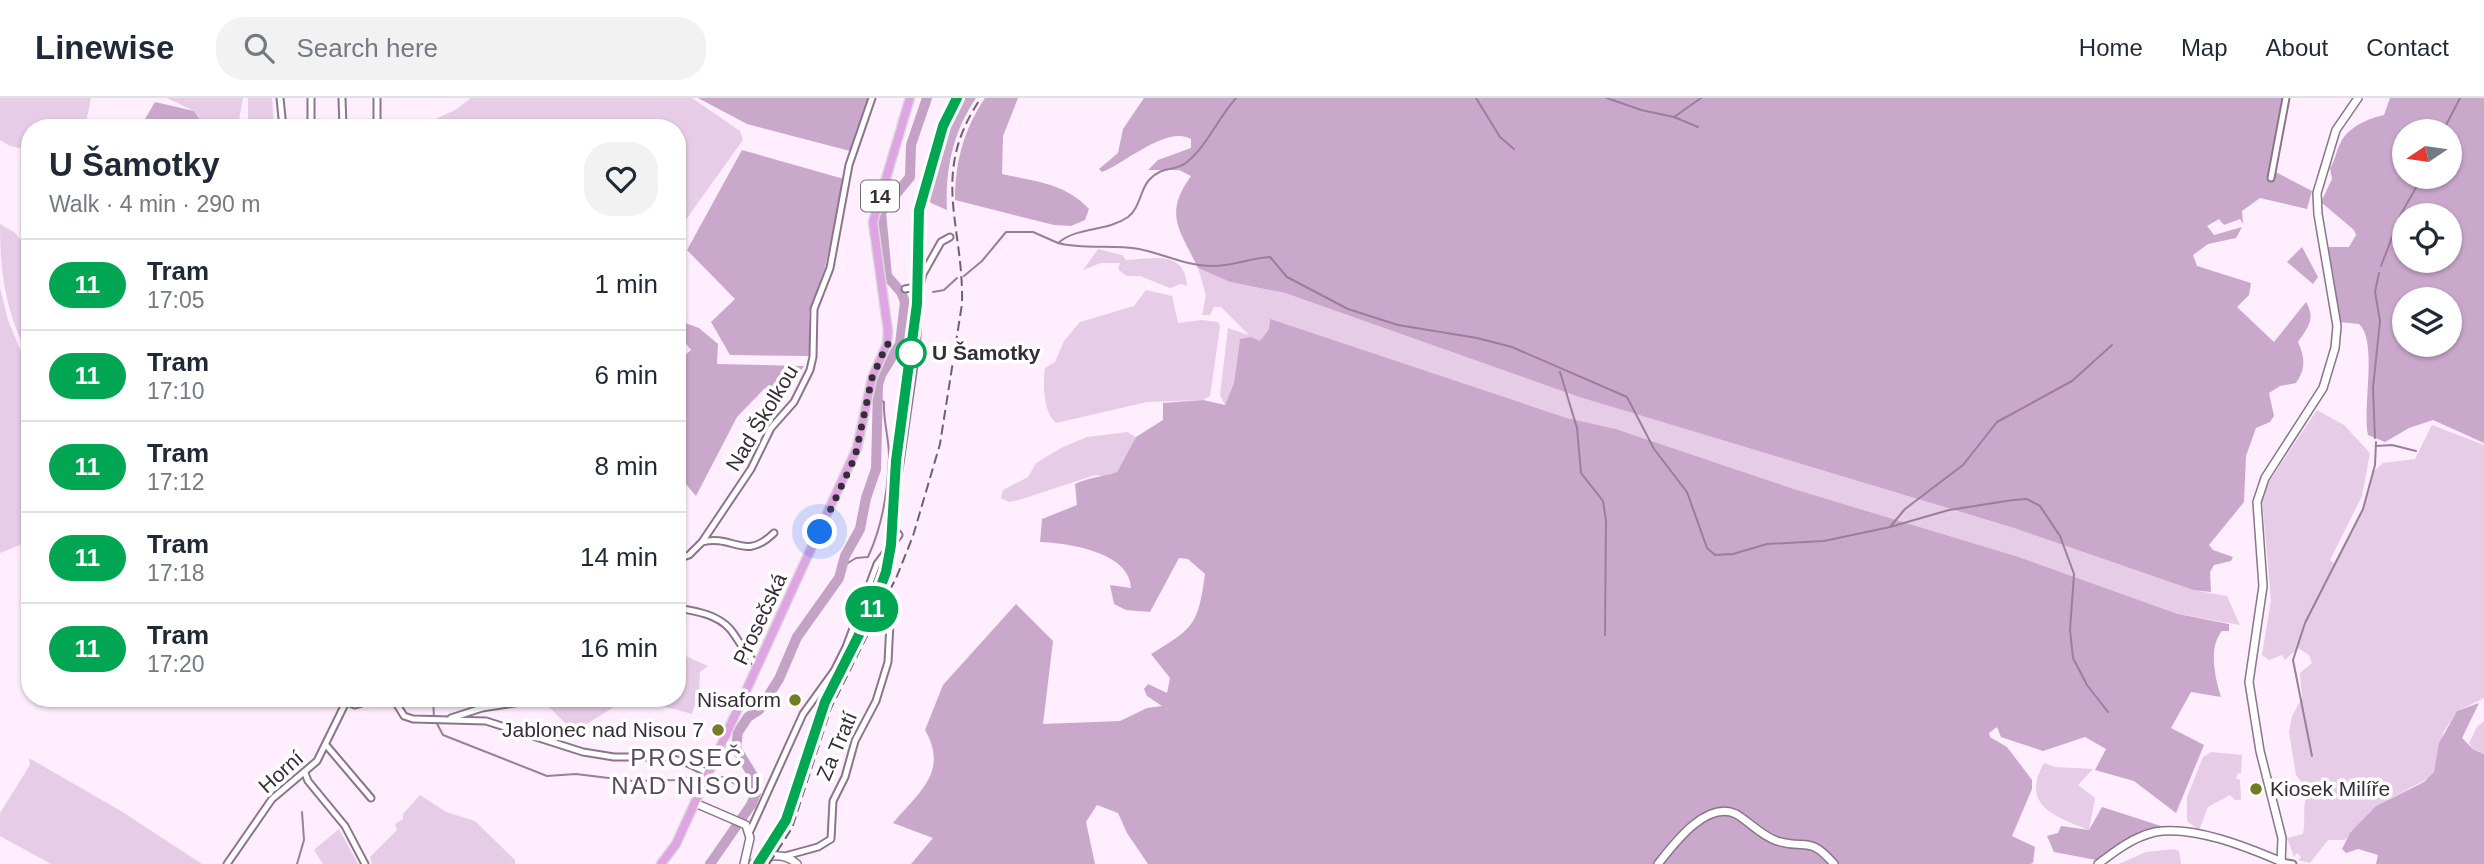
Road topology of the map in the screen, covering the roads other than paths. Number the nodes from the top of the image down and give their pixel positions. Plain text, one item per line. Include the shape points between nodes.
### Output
1 (280, 98) edge
2 (311, 98) edge
3 (342, 98) edge
4 (377, 98) edge
5 (872, 98) edge
6 (910, 98) edge
7 (2286, 98) edge
8 (2358, 98) edge
9 (282, 119) edge
10 (312, 119) edge
11 (343, 119) edge
12 (377, 119) edge
13 (2270, 178) dead end
14 (950, 237) dead end
15 (920, 286) junction
16 (905, 289) dead end
17 (775, 533) dead end
18 (702, 542) junction
19 (686, 556) edge
20 (891, 603) dead end
21 (686, 610) edge
22 (758, 664) junction
23 (344, 707) edge
24 (398, 707) edge
25 (488, 707) edge
26 (447, 720) junction
27 (326, 746) junction
28 (708, 773) junction
29 (306, 774) junction
30 (371, 798) dead end
31 (695, 803) junction
32 (748, 828) junction
33 (785, 856) junction
34 (2281, 863) edge
35 (227, 864) edge
36 (365, 864) edge
37 (662, 864) edge
38 (744, 864) edge
39 (753, 864) edge
40 (797, 864) edge
41 (1658, 864) edge
42 (1834, 864) edge
43 (2098, 864) edge
44 (2293, 864) edge

1 - 9 street
2 - 10 street
3 - 11 street
4 - 12 street
5 - 18 street, Nad Školkou via 849,165 830,268 814,309 810,370
6 - 22 main road, Prosečská / 14 via 873,222 888,321 887,344 872,378 855,457
7 - 13 street
8 - 34 street via 2336,130 2317,193 2337,326 2335,348 2323,388 2260,486 2258,502 2263,586 2249,682 2260,751 2282,838
14 - 15 street via 941,242
15 - 16 street
15 - 32 street via 916,351 897,484 895,530 899,534 877,564 846,647 803,714
17 - 18 street via 751,548 720,540
18 - 19 street, Nad Školkou
20 - 33 street, Za Tratí via 888,662 833,801 831,839
21 - 22 street via 717,618
22 - 28 main road, Prosečská / 14
23 - 27 street, Horní
24 - 26 street via 409,718
25 - 26 street
26 - 28 street via 503,725 598,755 664,757
27 - 29 street, Horní
27 - 30 street
28 - 31 main road, Prosečská / 14
29 - 35 street, Horní via 272,799
29 - 36 street via 345,826
31 - 32 street
31 - 37 main road, Prosečská / 14
32 - 38 street
33 - 39 street via 761,857
33 - 40 street
34 - 43 street via 2235,842 2160,832 2134,840
34 - 44 street
41 - 42 street via 1698,822 1720,812 1735,814 1776,840 1813,845

